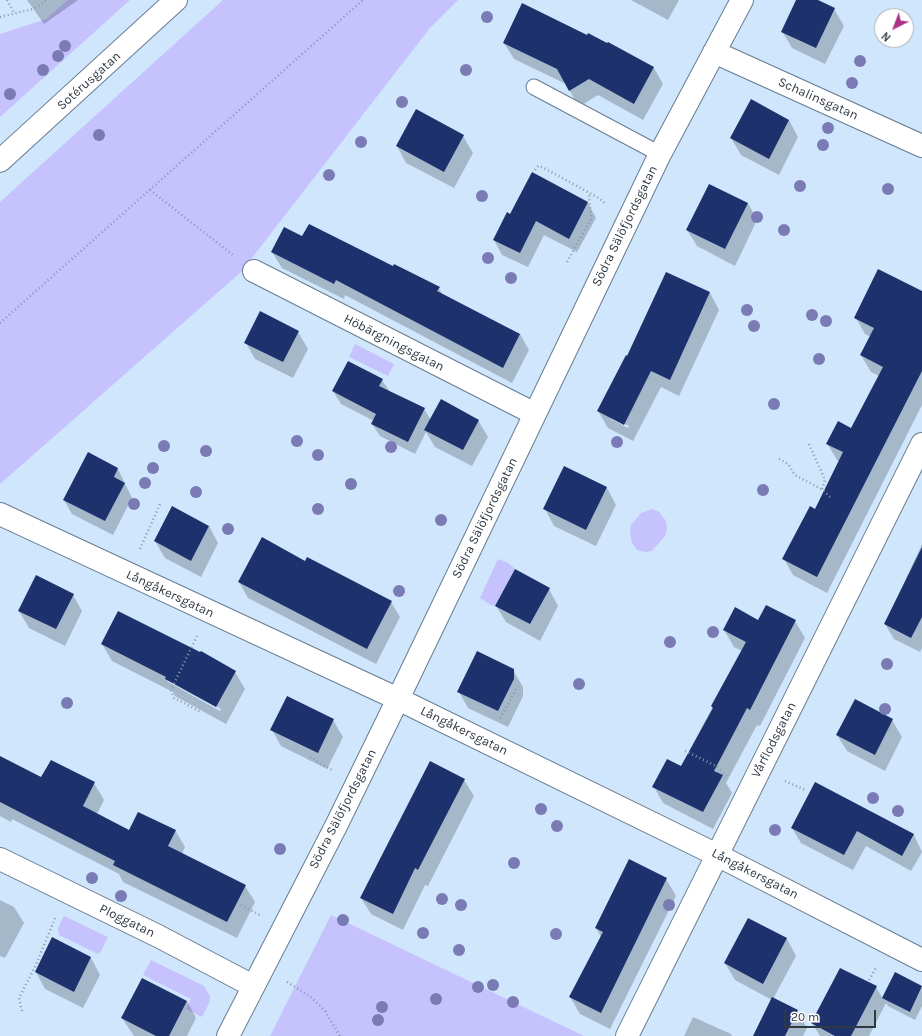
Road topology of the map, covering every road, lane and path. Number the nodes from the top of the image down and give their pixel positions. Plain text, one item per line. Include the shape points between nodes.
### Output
1 (7, 0) edge
2 (46, 0) edge
3 (176, 0) edge
4 (363, 0) edge
5 (742, 0) edge
6 (14, 13) junction
7 (0, 17) edge
8 (714, 52) junction
9 (534, 87) dead end
10 (922, 146) edge
11 (660, 154) junction
12 (0, 161) edge
13 (535, 170) dead end
14 (150, 190) junction
15 (589, 193) junction
16 (630, 216) junction
17 (567, 262) dead end
18 (254, 271) joint
19 (0, 323) edge
20 (535, 414) junction
21 (809, 444) dead end
22 (922, 444) edge
23 (779, 459) dead end
24 (822, 489) junction
25 (831, 498) dead end
26 (162, 502) dead end
27 (0, 514) edge
28 (128, 574) junction
29 (209, 612) junction
30 (518, 686) dead end
31 (398, 699) junction
32 (201, 712) dead end
33 (479, 739) junction
34 (685, 751) dead end
35 (724, 782) dead end
36 (717, 855) junction
37 (0, 859) edge
38 (68, 892) junction
39 (922, 960) edge
40 (258, 977) junction
41 (22, 1011) dead end
42 (228, 1036) edge
43 (340, 1036) edge
44 (627, 1036) edge

1 - 6 path
2 - 6 path via 33,9
3 - 12 street, Sotérusgatan
4 - 14 path
5 - 8 street, Södra Sälöfjordsgatan
6 - 7 path
8 - 10 street, Schalinsgatan
8 - 11 street, Södra Sälöfjordsgatan
9 - 11 lane
11 - 16 street, Södra Sälöfjordsgatan
13 - 15 path via 538,166
14 - 18 path
14 - 19 path
15 - 16 path
15 - 17 path via 590,219
16 - 20 street, Södra Sälöfjordsgatan
18 - 20 street, Höbärgningsgatan
20 - 31 street, Södra Sälöfjordsgatan
21 - 24 path via 825,480
22 - 36 street, Vårflodsgatan
23 - 24 path via 788,464 795,475
24 - 25 path
26 - 28 path
27 - 28 street, Långåkersgatan
28 - 29 street, Långåkersgatan
29 - 31 street, Långåkersgatan
29 - 32 path via 171,690 174,698
30 - 33 path via 500,718 488,721
31 - 33 street, Långåkersgatan
31 - 40 street, Södra Sälöfjordsgatan
33 - 36 street, Långåkersgatan
34 - 35 path via 716,766 727,776
36 - 39 street, Långåkersgatan
36 - 44 street, Vårflodsgatan
37 - 38 street, Ploggatan
38 - 40 street, Ploggatan
38 - 41 path via 19,998
40 - 42 street, Södra Sälöfjordsgatan
40 - 43 path via 292,984 311,997 325,1011

